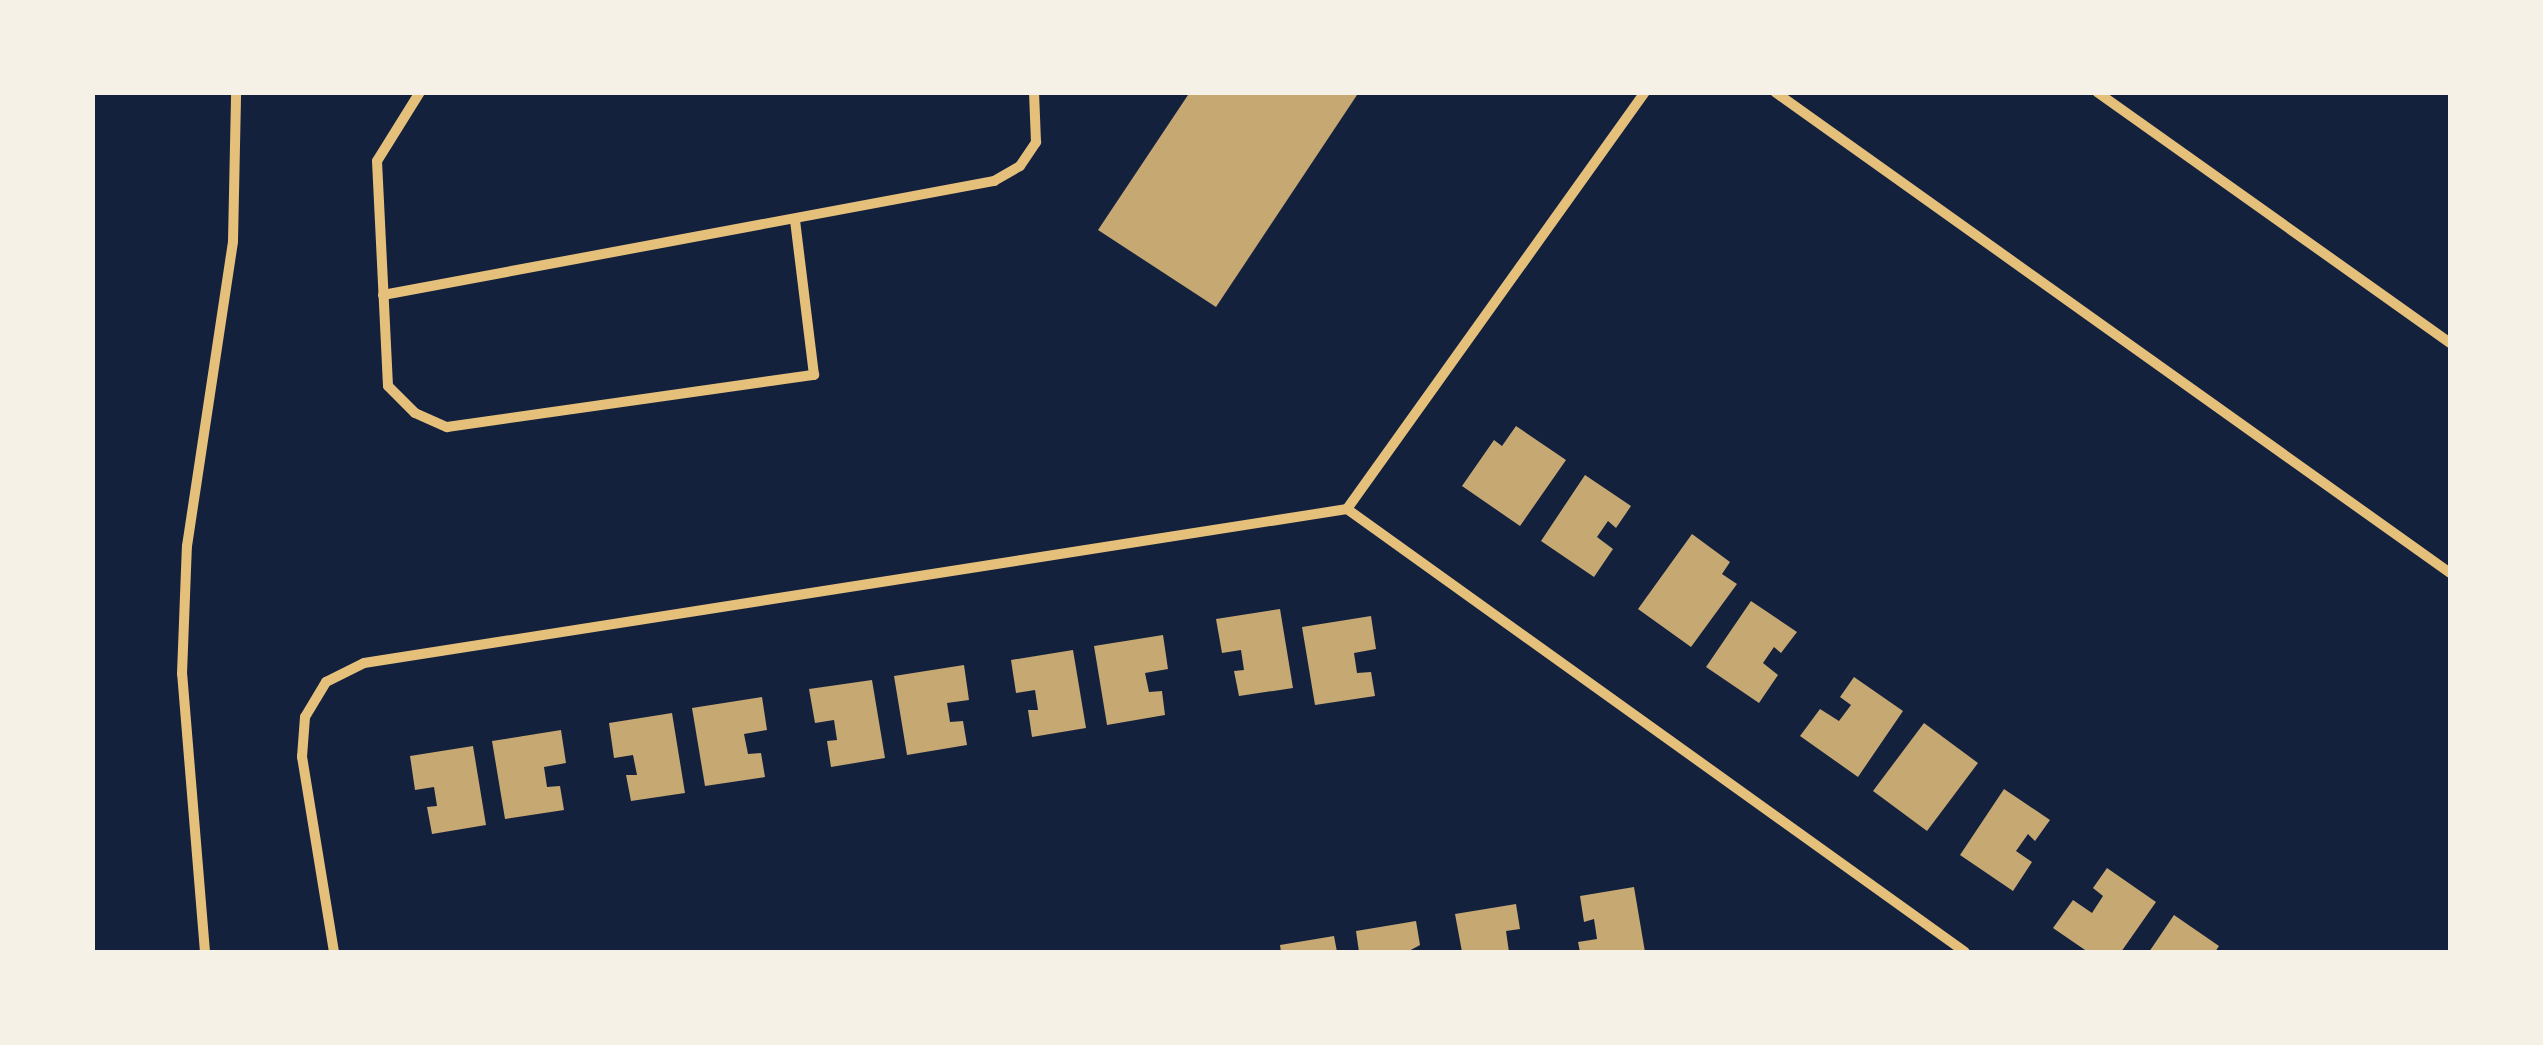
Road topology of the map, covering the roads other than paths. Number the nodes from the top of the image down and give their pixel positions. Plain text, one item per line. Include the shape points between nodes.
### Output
1 (236, 92) edge
2 (420, 92) edge
3 (1034, 92) edge
4 (1645, 92) edge
5 (1775, 92) edge
6 (2096, 92) edge
7 (795, 220) junction
8 (383, 296) junction
9 (2450, 343) edge
10 (1347, 509) junction
11 (2450, 572) edge
12 (204, 952) edge
13 (334, 952) edge
14 (1964, 952) edge

1 - 12 street via 233,241 187,546 182,674
2 - 8 street via 377,162
3 - 7 street via 1036,142 1020,166 994,181
4 - 10 street
5 - 11 street
6 - 9 street
7 - 8 street
7 - 8 street via 814,376 447,427 415,412 388,386
10 - 13 street via 364,663 326,682 305,717 302,757
10 - 14 street

